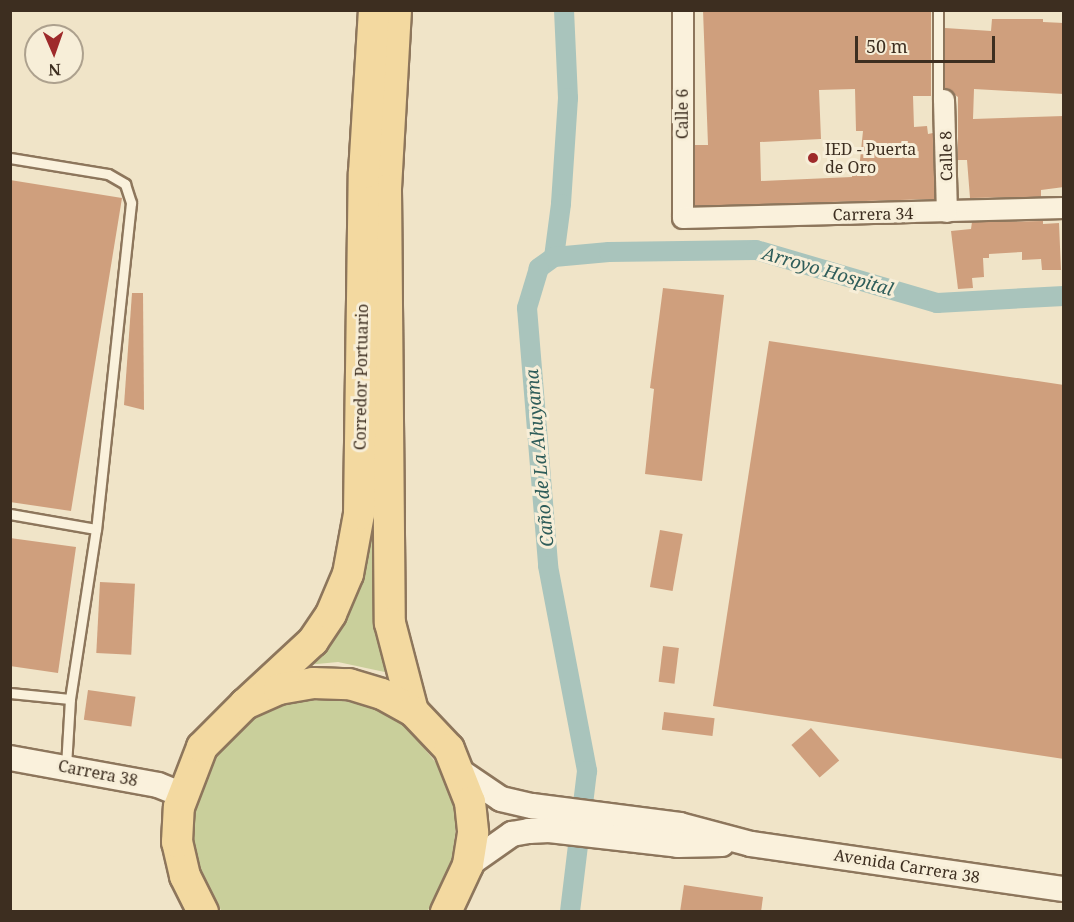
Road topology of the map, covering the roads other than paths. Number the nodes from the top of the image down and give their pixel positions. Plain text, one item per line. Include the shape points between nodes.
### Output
1 (374, 10) edge
2 (396, 10) edge
3 (684, 10) edge
4 (938, 10) edge
5 (941, 100) joint
6 (10, 158) edge
7 (1064, 208) edge
8 (946, 212) junction
9 (683, 218) joint
10 (10, 514) edge
11 (96, 528) junction
12 (10, 693) edge
13 (70, 699) junction
14 (245, 704) junction
15 (413, 711) junction
16 (10, 758) edge
17 (66, 766) junction
18 (461, 772) junction
19 (183, 795) junction
20 (549, 819) junction
21 (468, 865) junction
22 (1064, 889) edge
23 (201, 910) edge
24 (446, 912) edge

1 - 14 main road, Corredor Portuario via 364,173 359,514 348,574 331,614 313,641
2 - 15 main road, Corredor Portuario via 386,190 390,623
3 - 9 street, Calle 6
4 - 5 lane, Calle 8
5 - 8 street, Calle 8
6 - 11 lane via 108,174 125,184 131,203
7 - 8 street, Carrera 34
8 - 9 street, Carrera 34
10 - 11 lane
11 - 13 lane
12 - 13 lane
13 - 17 lane
14 - 15 main road via 279,689 313,682 360,687
14 - 19 main road, Corredor Portuario via 202,747
15 - 18 main road via 433,728
16 - 17 street, Carrera 38
17 - 19 street, Carrera 38 via 158,785
18 - 20 street, Avenida Carrera 38 via 501,799
18 - 21 main road via 470,802
19 - 23 main road, Corredor Portuario via 178,807 177,842 185,876
20 - 21 street, Avenida Carrera 38 via 512,834
20 - 22 street, Avenida Carrera 38
21 - 24 main road

